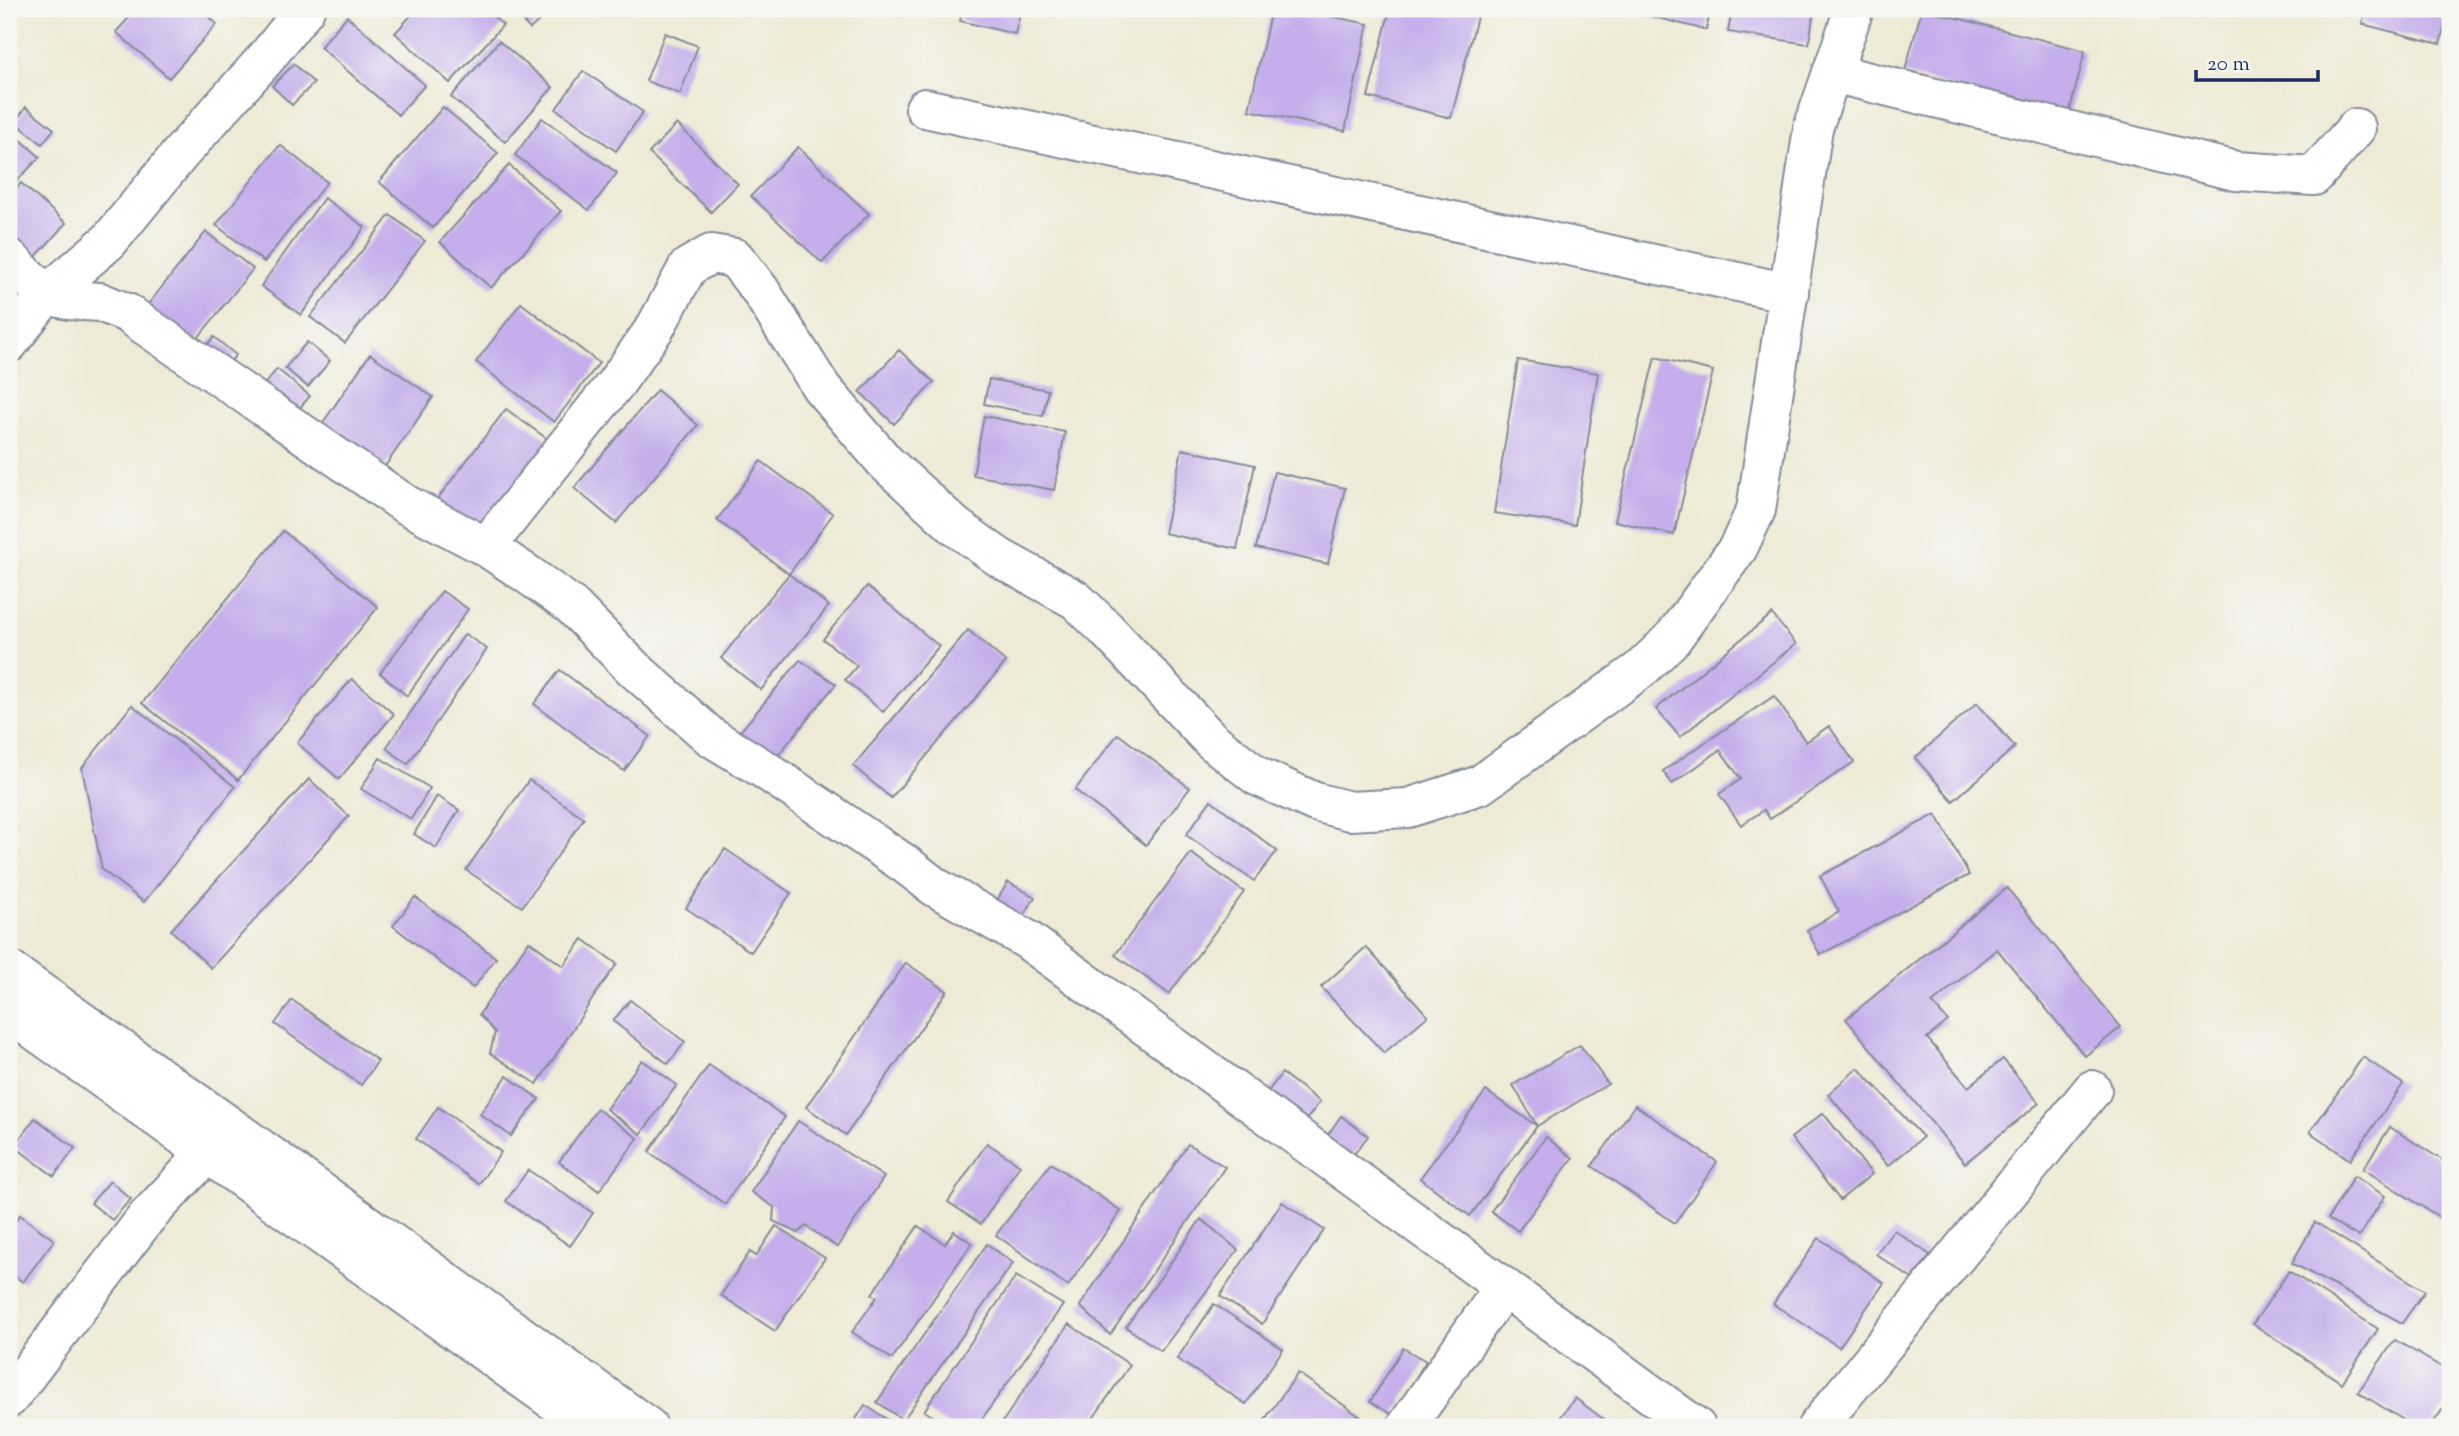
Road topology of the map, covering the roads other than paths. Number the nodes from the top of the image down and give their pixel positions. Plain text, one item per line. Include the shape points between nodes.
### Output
1 (305, 9) edge
2 (1854, 9) edge
3 (1832, 73) junction
4 (925, 108) dead end
5 (2356, 128) dead end
6 (9, 258) edge
7 (1789, 293) junction
8 (46, 295) junction
9 (9, 343) edge
10 (486, 547) junction
11 (9, 970) edge
12 (9, 1012) edge
13 (2092, 1090) dead end
14 (208, 1152) junction
15 (1503, 1288) junction
16 (9, 1398) edge
17 (590, 1427) edge
18 (648, 1427) edge
19 (1406, 1427) edge
20 (1696, 1427) edge
21 (1817, 1427) edge

1 - 8 street via 109,241
2 - 3 street
3 - 5 street via 2236,171 2314,176
3 - 7 street via 1813,128
4 - 7 street
6 - 8 street
7 - 10 street via 1756,510 1738,548 1673,638 1641,669 1480,785 1408,808 1350,811 1315,802 1258,776 1211,740 1076,600 1000,558 955,526 886,463 821,387 735,258 711,254 688,267 655,328 616,383
8 - 9 street
8 - 10 street via 100,302 127,313 405,504
10 - 15 street via 572,606 711,737 935,887 1026,939
11 - 18 street
12 - 14 street
13 - 21 street
14 - 16 street via 146,1218
14 - 17 street
15 - 19 street
15 - 20 street

